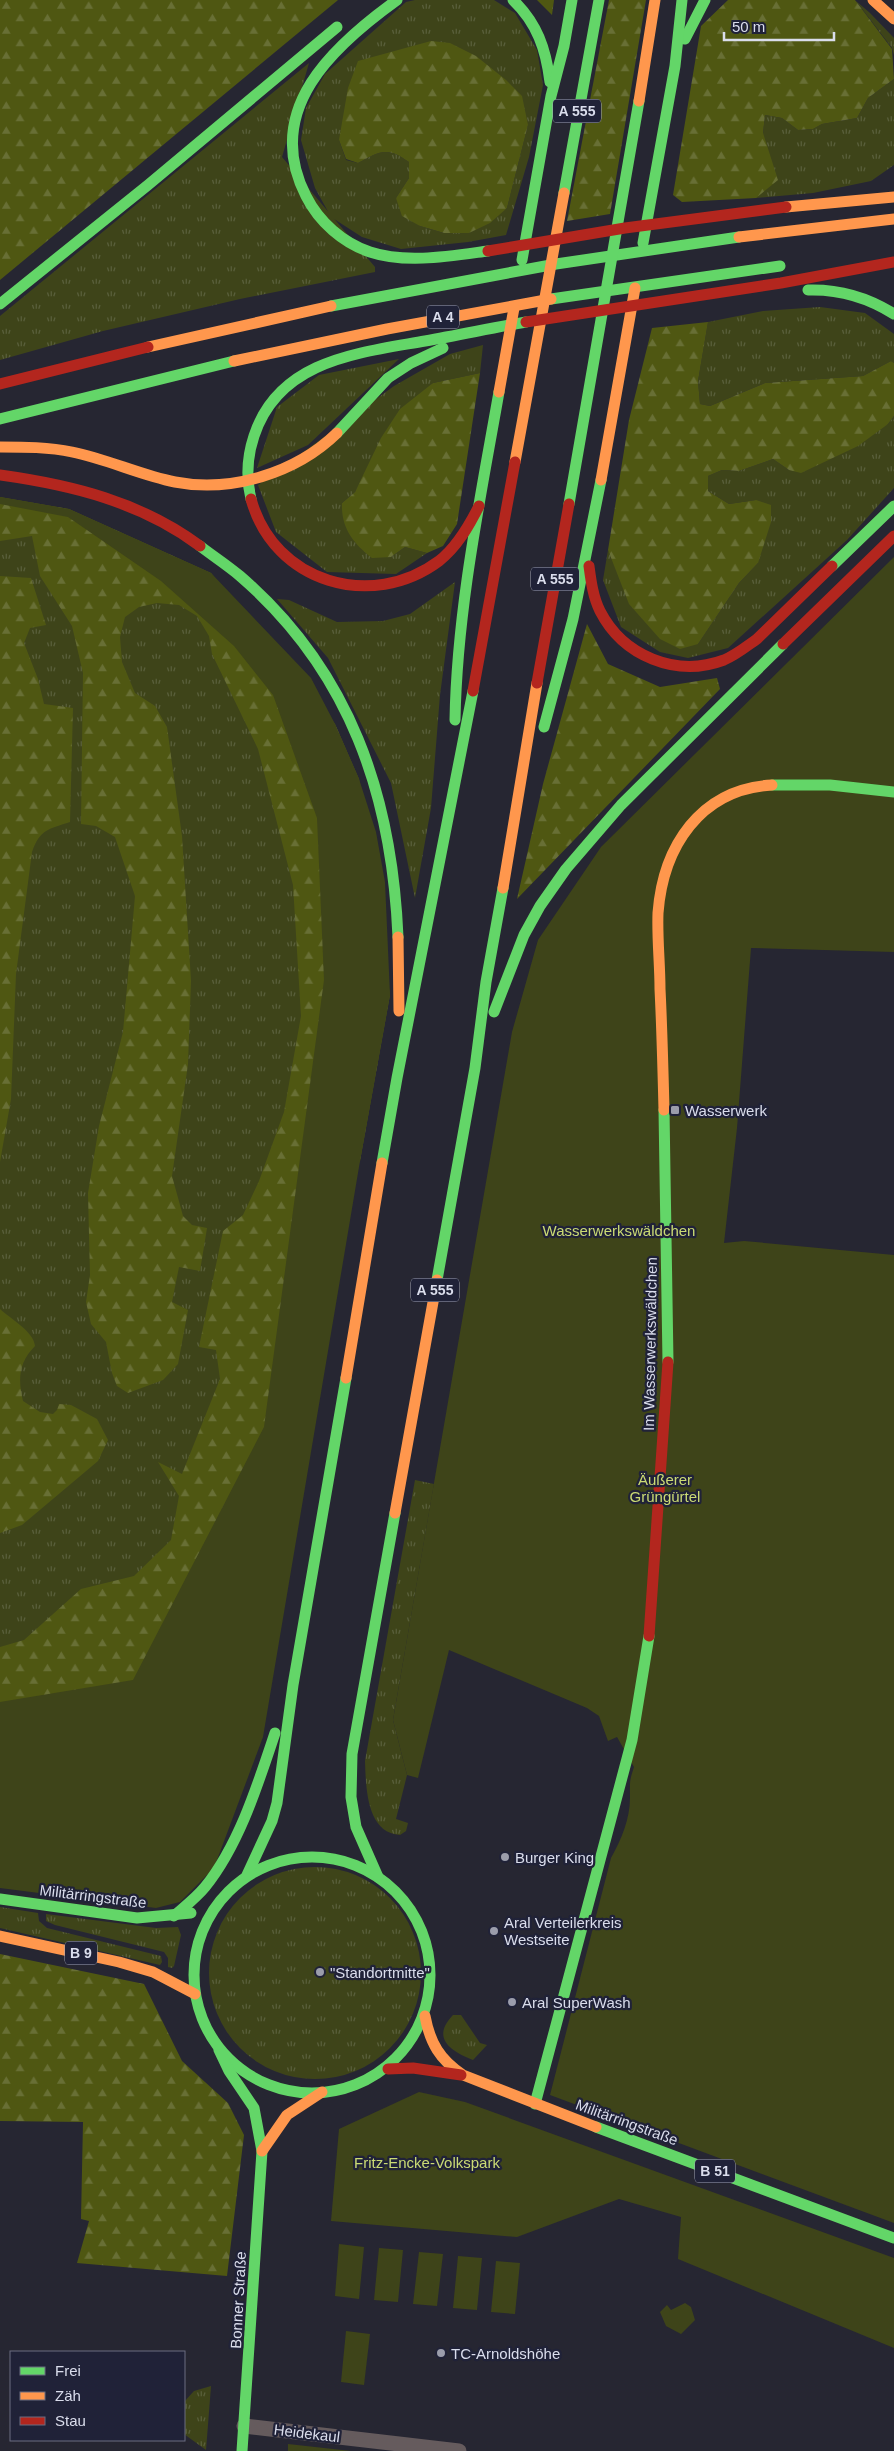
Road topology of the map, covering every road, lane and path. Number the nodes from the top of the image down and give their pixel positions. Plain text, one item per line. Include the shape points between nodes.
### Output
1 (396, 0) edge
2 (513, 0) edge
3 (572, 0) edge
4 (599, 0) edge
5 (655, 0) edge
6 (682, 0) edge
7 (705, 0) edge
8 (873, 0) edge
9 (894, 19) edge
10 (345, 20) dead end
11 (675, 66) junction
12 (551, 96) junction
13 (886, 184) dead end
14 (894, 197) edge
15 (841, 201) junction
16 (894, 219) edge
17 (475, 254) junction
18 (894, 254) edge
19 (855, 257) dead end
20 (894, 262) edge
21 (788, 265) dead end
22 (429, 270) dead end
23 (402, 280) dead end
24 (338, 303) junction
25 (0, 304) edge
26 (894, 314) edge
27 (0, 384) edge
28 (0, 419) edge
29 (0, 447) edge
30 (0, 475) edge
31 (479, 506) junction
32 (894, 506) edge
33 (894, 536) edge
34 (588, 555) junction
35 (455, 772) junction
36 (894, 792) edge
37 (515, 825) junction
38 (475, 1068) junction
39 (398, 1078) junction
40 (293, 1685) junction
41 (247, 1875) junction
42 (378, 1877) junction
43 (0, 1899) edge
44 (213, 1910) junction
45 (174, 1916) junction
46 (0, 1936) edge
47 (194, 1994) junction
48 (425, 2016) junction
49 (219, 2050) junction
50 (388, 2069) junction
51 (463, 2075) junction
52 (322, 2092) junction
53 (535, 2104) junction
54 (262, 2150) junction
55 (894, 2238) edge
56 (244, 2426) junction
57 (242, 2451) edge
58 (459, 2451) edge

1 - 17 main road via 325,60 304,91 293,124 292,150 298,177 305,196 326,224 362,248 406,258
2 - 12 main road via 534,21 542,37 547,53
3 - 12 main road
4 - 35 main road, A 555 via 474,693
5 - 37 main road, A 555 via 600,333 538,674
6 - 11 main road
7 - 11 main road via 689,27
8 - 9 main road
10 - 25 main road
11 - 34 main road
12 - 31 main road
13 - 15 main road
14 - 15 main road
15 - 17 main road via 627,228
16 - 24 main road, A 4 via 565,261
17 - 22 main road
18 - 19 main road
20 - 31 main road via 827,277 546,319 349,357 304,373 279,391 266,408 252,440 247,476 261,525 280,552 298,567 334,584 370,588 406,581 449,552
21 - 28 main road, A 4 via 570,295 335,338 203,367
23 - 24 main road
24 - 27 main road, A 4 via 125,351
26 - 29 main road via 857,295 819,290 796,291 580,321 451,344 405,366 381,384 349,423 308,456 293,465 233,483 188,484 72,453 46,448
30 - 39 main road via 58,483 107,497 183,533 231,567 274,606 312,654 350,720 364,752 390,843 400,937
31 - 35 main road via 456,669
32 - 34 main road via 757,639 724,660 698,666 676,667 657,662 622,641 605,621 596,601
33 - 38 main road via 607,819 580,851 548,894 515,958
34 - 37 main road via 557,683
35 - 39 main road, A 555 via 419,979
36 - 53 main road, Im Wasserwerkswäldchen via 785,783 734,791 696,815 682,832 665,874 658,915 668,1383 652,1619 632,1740
37 - 38 main road, A 555 via 486,982
38 - 42 main road, A 555 via 352,1754 356,1827
39 - 40 main road, A 555
40 - 41 main road via 277,1803
40 - 45 main road via 255,1792 221,1864 204,1888
41 - 42 main road via 288,1859 314,1857 347,1862
41 - 44 main road, Bonner Straße via 226,1892
42 - 48 main road via 405,1901 426,1942 432,1972
43 - 45 main road, Militärringstraße via 110,1916
44 - 45 main road, Militärringstraße
44 - 47 main road, Bonner Straße via 197,1946
46 - 47 main road, B 9 via 154,1972
47 - 49 main road, Bonner Straße via 210,2038
48 - 50 main road via 410,2045
48 - 51 main road, Militärringstraße / B 51 via 428,2034 436,2051
49 - 52 main road via 249,2072 276,2085
49 - 54 main road, Bonner Straße via 254,2108
50 - 51 main road, Militärringstraße / B 51 via 413,2068
50 - 52 main road via 361,2084
51 - 53 main road, Militärringstraße / B 51
52 - 54 main road via 287,2115
53 - 55 main road, Militärringstraße / B 51
54 - 56 main road, Bonner Straße
56 - 57 main road, Bonner Straße
56 - 58 street, Heidekaul

